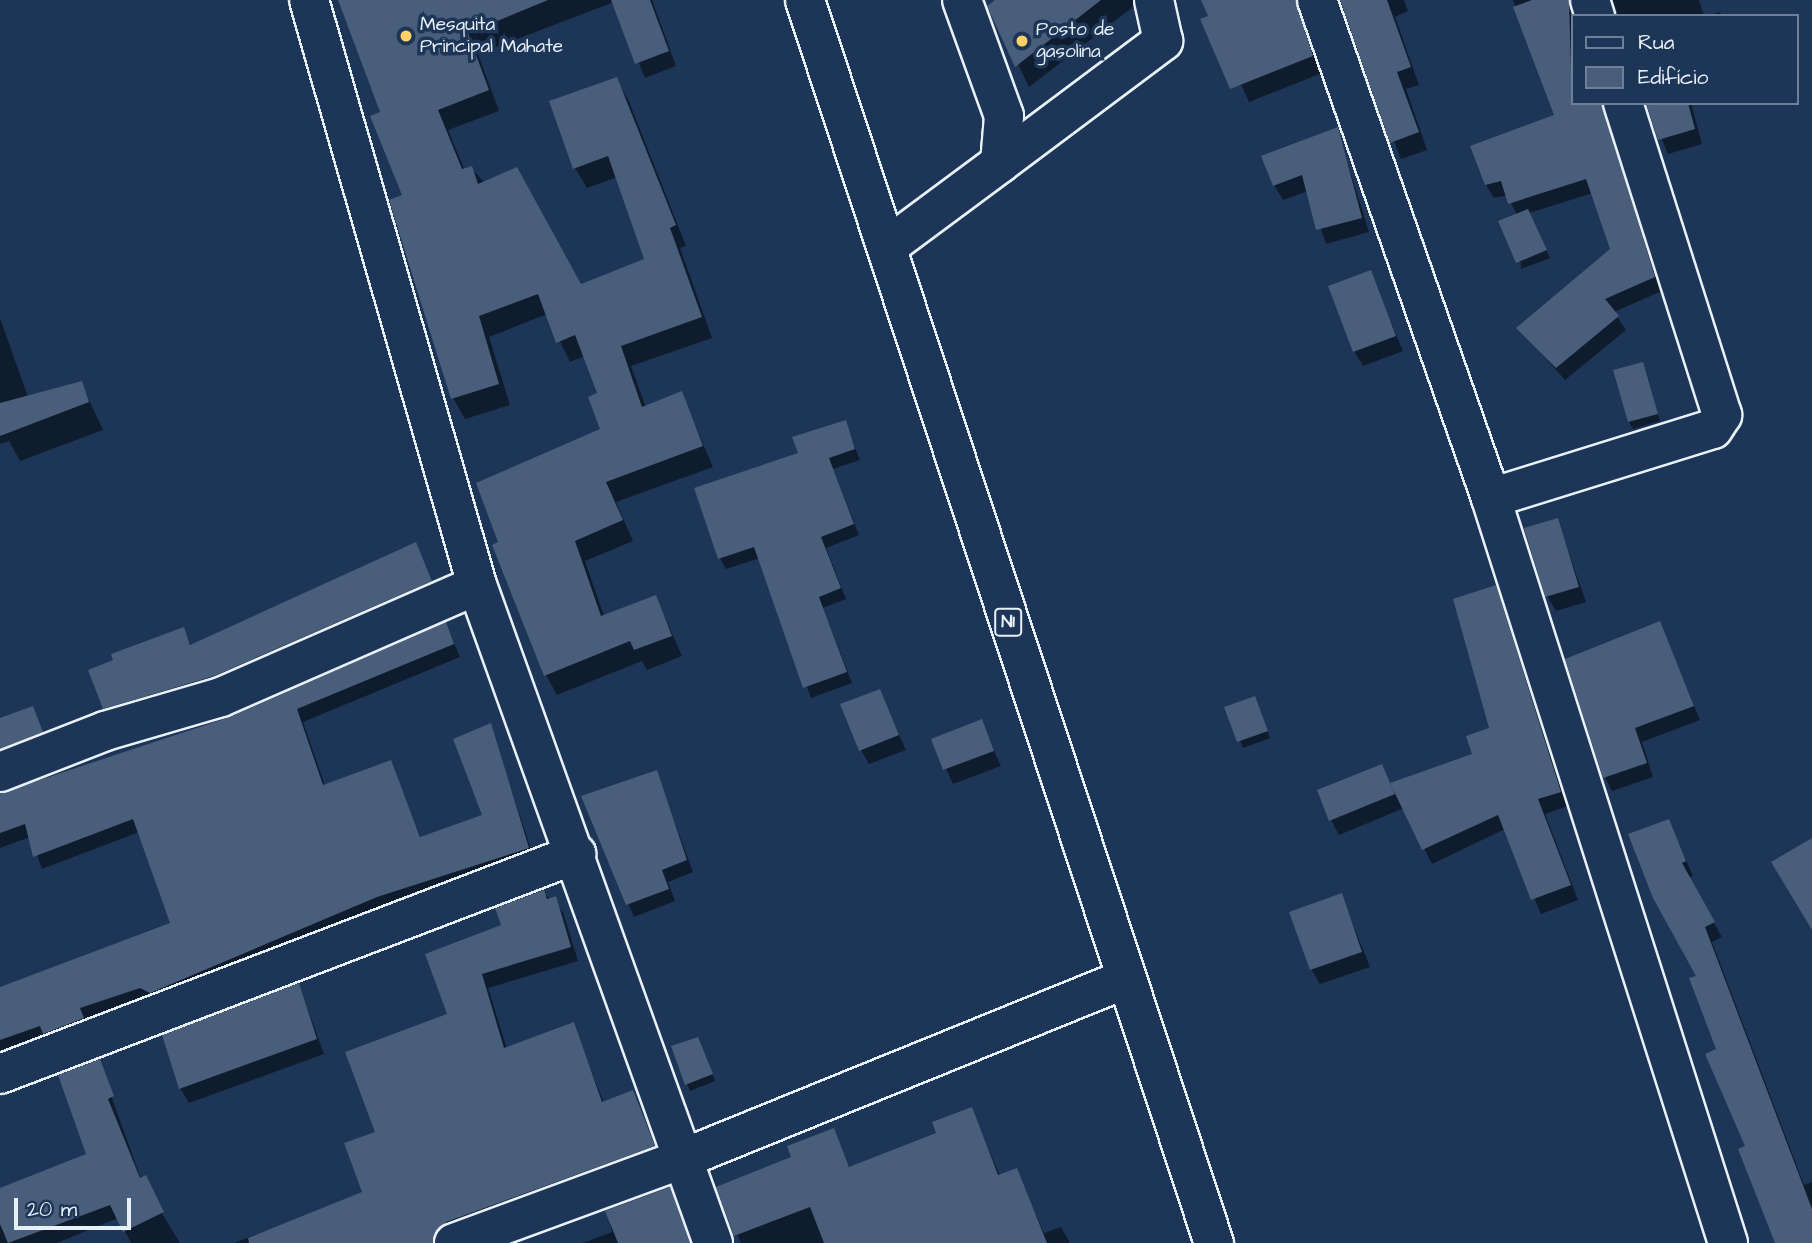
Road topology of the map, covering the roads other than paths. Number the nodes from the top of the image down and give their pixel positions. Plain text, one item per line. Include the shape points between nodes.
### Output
1 (309, 0) edge
2 (804, 0) edge
3 (962, 0) edge
4 (1154, 0) edge
5 (1318, 0) edge
6 (1624, 105) edge
7 (1000, 163) junction
8 (887, 247) junction
9 (1491, 498) junction
10 (477, 586) junction
11 (0, 772) edge
12 (576, 855) junction
13 (1123, 980) junction
14 (0, 1074) edge
15 (682, 1159) junction
16 (454, 1243) edge
17 (713, 1243) edge
18 (1214, 1243) edge
19 (1728, 1243) edge

1 - 10 main road
2 - 8 main road, N1
3 - 7 main road via 1004,116
4 - 7 main road via 1163,41
5 - 9 main road
6 - 9 main road via 1722,415 1713,429
7 - 8 main road
8 - 13 main road, N1
9 - 19 main road
10 - 11 main road via 221,697 105,731
10 - 12 main road
12 - 14 main road
12 - 15 main road
13 - 15 main road
13 - 18 main road, N1
15 - 16 main road
15 - 17 main road

